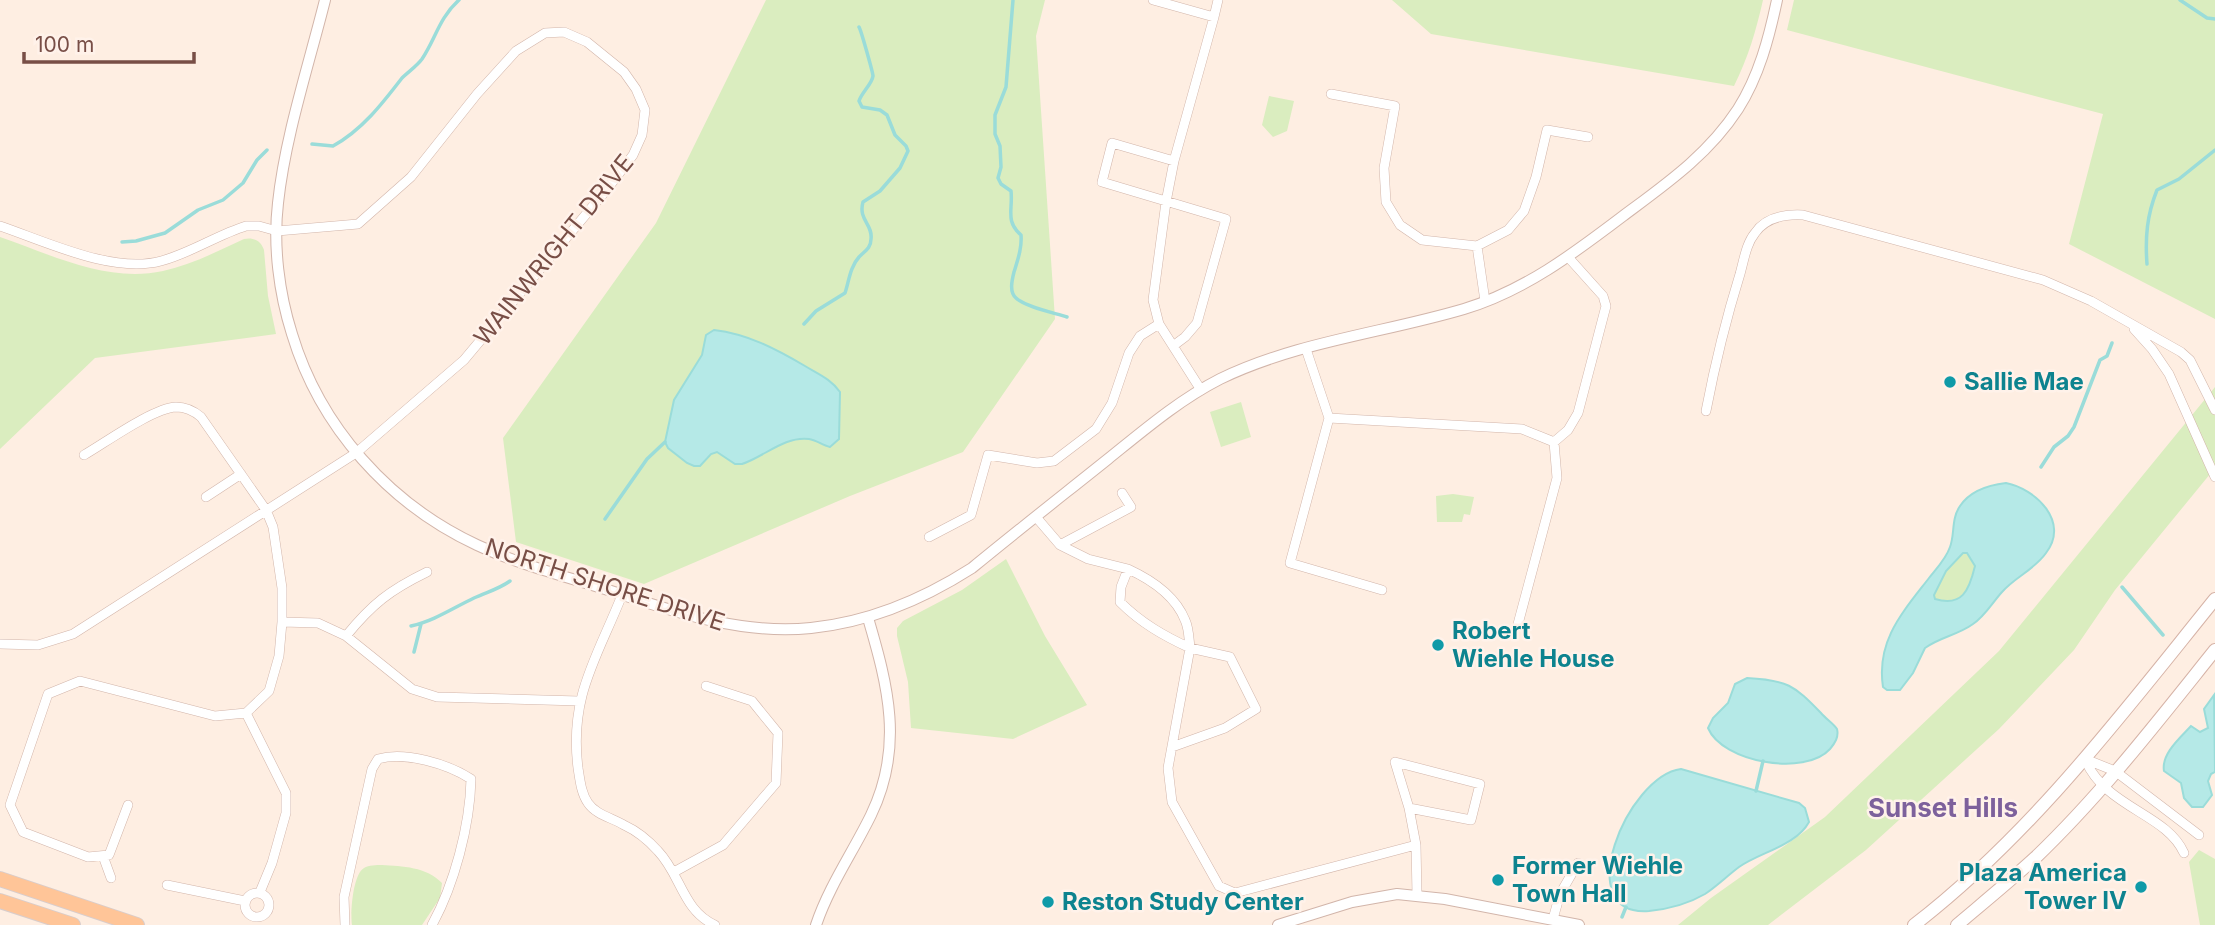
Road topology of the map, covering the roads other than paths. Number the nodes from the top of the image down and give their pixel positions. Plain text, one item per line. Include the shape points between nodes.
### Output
1 (325, 0) edge
2 (1153, 0) edge
3 (1218, 0) edge
4 (1777, 0) edge
5 (1214, 17) junction
6 (1331, 94) dead end
7 (1588, 137) dead end
8 (1174, 161) junction
9 (1166, 202) junction
10 (0, 226) edge
11 (277, 231) junction
12 (1477, 246) junction
13 (1568, 257) junction
14 (1485, 302) junction
15 (1159, 324) junction
16 (2131, 325) junction
17 (1173, 346) junction
18 (1306, 349) junction
19 (1201, 390) junction
20 (2215, 410) edge
21 (1706, 411) dead end
22 (1329, 418) junction
23 (1554, 442) junction
24 (356, 453) junction
25 (84, 455) dead end
26 (241, 474) junction
27 (2215, 477) edge
28 (1122, 493) dead end
29 (206, 497) dead end
30 (266, 510) junction
31 (1036, 517) junction
32 (929, 537) dead end
33 (1060, 545) junction
34 (1128, 569) junction
35 (427, 572) dead end
36 (1382, 590) dead end
37 (622, 595) junction
38 (2215, 599) edge
39 (868, 618) junction
40 (282, 621) junction
41 (1518, 624) dead end
42 (346, 636) junction
43 (0, 644) edge
44 (1190, 648) junction
45 (2215, 650) edge
46 (706, 686) dead end
47 (579, 701) junction
48 (246, 713) junction
49 (1172, 747) junction
50 (2085, 759) junction
51 (2115, 771) junction
52 (2101, 786) junction
53 (128, 805) dead end
54 (1409, 808) junction
55 (2199, 835) dead end
56 (1416, 845) junction
57 (2184, 853) dead end
58 (103, 856) junction
59 (1578, 863) dead end
60 (674, 872) junction
61 (111, 878) dead end
62 (0, 879) edge
63 (167, 885) dead end
64 (260, 892) junction
65 (1417, 895) junction
66 (0, 901) edge
67 (245, 901) junction
68 (1553, 919) junction
69 (73, 925) edge
70 (138, 925) edge
71 (345, 925) edge
72 (432, 925) edge
73 (715, 925) edge
74 (816, 925) edge
75 (1278, 925) edge
76 (1579, 925) edge
77 (1914, 925) edge
78 (1957, 925) edge

1 - 11 street, NORTH SHORE DRIVE via 284,165
2 - 5 street
3 - 5 street
4 - 13 street, NORTH SHORE DRIVE via 1752,83 1708,149
5 - 8 street
6 - 12 street via 1395,106 1384,168 1387,202 1400,225 1422,240
7 - 12 street via 1547,130 1524,211 1508,230
8 - 9 street
8 - 9 street via 1112,143 1102,182
9 - 15 street via 1153,300
9 - 17 street via 1226,219 1197,323
10 - 11 street, WAINWRIGHT DRIVE via 102,261 139,265 177,256 246,226
11 - 24 street, NORTH SHORE DRIVE via 280,278 292,335 327,413
11 - 24 street, WAINWRIGHT DRIVE via 358,224 411,177 516,51 545,33 564,32 606,55 624,72 645,110 642,135 633,155 511,305 464,359
12 - 14 street
13 - 14 street, NORTH SHORE DRIVE
13 - 23 street via 1603,296 1606,306 1578,413
14 - 18 street, NORTH SHORE DRIVE
15 - 17 street
15 - 32 street via 1140,336 1129,353 1112,403 1096,429 1054,461 1037,463 988,455 971,515
16 - 20 street via 2190,360
16 - 21 street via 2043,280 1803,215 1784,215 1764,223 1749,242
16 - 27 street via 2161,361
17 - 19 street
18 - 19 street, NORTH SHORE DRIVE via 1248,367
18 - 22 street
19 - 31 street, NORTH SHORE DRIVE via 1167,411
22 - 23 street via 1522,429
22 - 36 street via 1290,563
23 - 41 street via 1557,478
24 - 30 street, WAINWRIGHT DRIVE
24 - 37 street, NORTH SHORE DRIVE via 398,495 449,530 507,556
25 - 26 street via 155,414 186,408 201,417
26 - 29 street
26 - 30 street
28 - 33 street via 1131,507
30 - 40 street via 276,541
30 - 43 street, WAINWRIGHT DRIVE via 73,634 38,645
31 - 33 street
31 - 39 street, NORTH SHORE DRIVE via 945,585
33 - 34 street via 1088,559
34 - 44 street via 1152,580 1172,599 1186,622
34 - 44 street via 1120,602 1164,636
35 - 42 street via 395,587 365,612
37 - 39 street, NORTH SHORE DRIVE via 748,628 809,628
37 - 47 street
38 - 50 main road
39 - 74 street via 889,696 887,767 872,814
40 - 42 street via 318,623
40 - 48 street via 269,691
42 - 47 street via 412,689 437,696
44 - 49 street
44 - 49 street via 1230,657 1256,709 1225,728
45 - 51 main road
46 - 60 street via 752,701 778,733 776,783 723,845
47 - 60 street via 576,753 589,805 641,835
48 - 58 street via 215,716 80,681 48,694 10,805 23,832 88,857
48 - 64 street via 286,793 286,813
49 - 56 street via 1168,768 1172,802 1219,886 1235,893
50 - 51 street
50 - 52 street
50 - 77 main road via 1994,855
51 - 52 main road
51 - 55 street
52 - 57 street via 2171,835
52 - 78 main road via 2035,857
53 - 58 street via 109,855
54 - 54 street via 1471,820 1480,784 1395,762
54 - 56 street
56 - 65 street
58 - 61 street
59 - 68 street via 1560,894
60 - 73 street via 695,913
62 - 70 main road
63 - 67 street
64 - 67 street
64 - 67 street via 269,901 261,917 248,914
65 - 68 street
65 - 75 street via 1378,896
66 - 69 main road
68 - 76 street
71 - 72 street via 344,897 372,769 378,759 392,755 453,768 471,779 467,818 447,898

